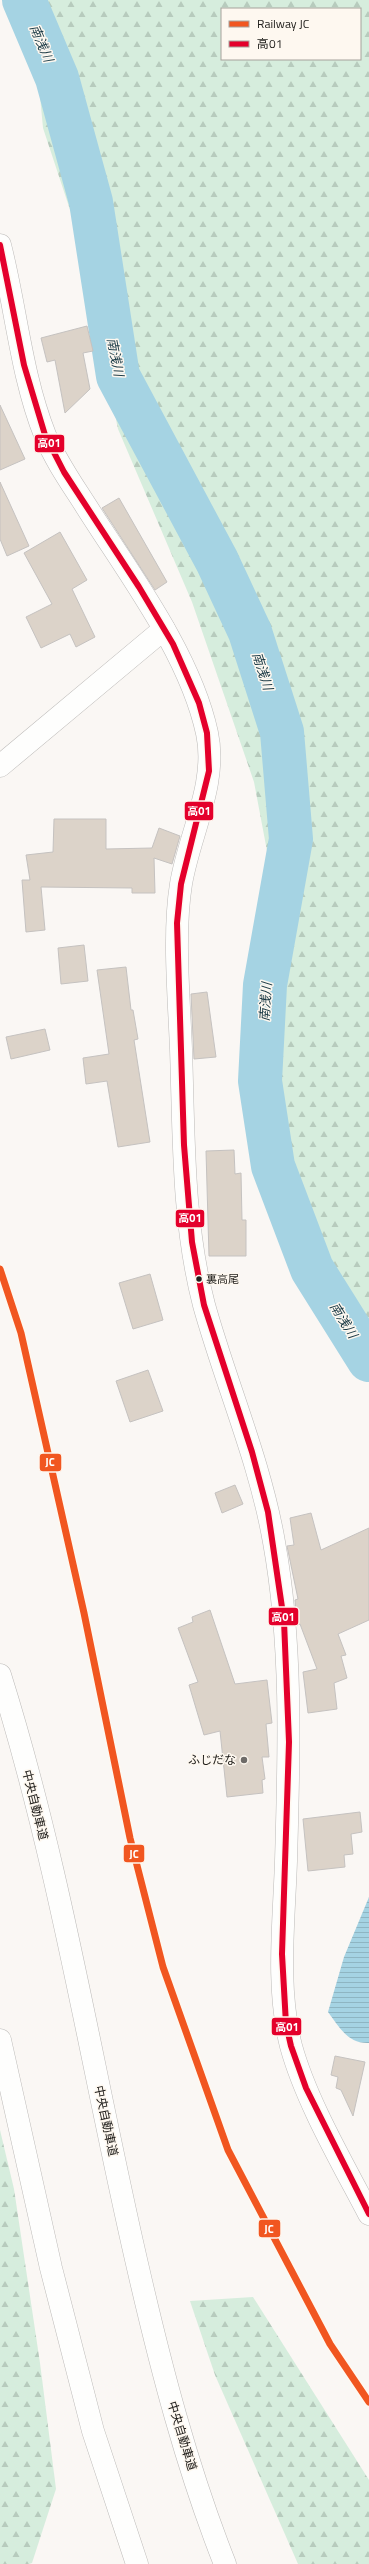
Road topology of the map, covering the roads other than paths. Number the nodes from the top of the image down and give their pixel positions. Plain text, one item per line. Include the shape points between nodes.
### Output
1 (0, 244) edge
2 (164, 629) junction
3 (0, 766) edge
4 (0, 1675) edge
5 (0, 2040) edge
6 (369, 2214) edge
7 (137, 2564) edge
8 (225, 2564) edge

1 - 2 main road via 28,379 46,437 70,481
2 - 3 main road
2 - 6 main road via 195,694 209,737 207,781 181,887 178,951 187,1208 204,1305 238,1410 274,1540 282,1600 287,1680 288,1761 282,1956 284,2009 292,2049 306,2084 323,2124
4 - 8 main road, 中央自動車道 via 14,1719 62,1914 152,2330 177,2424
5 - 7 main road via 51,2268 93,2431

